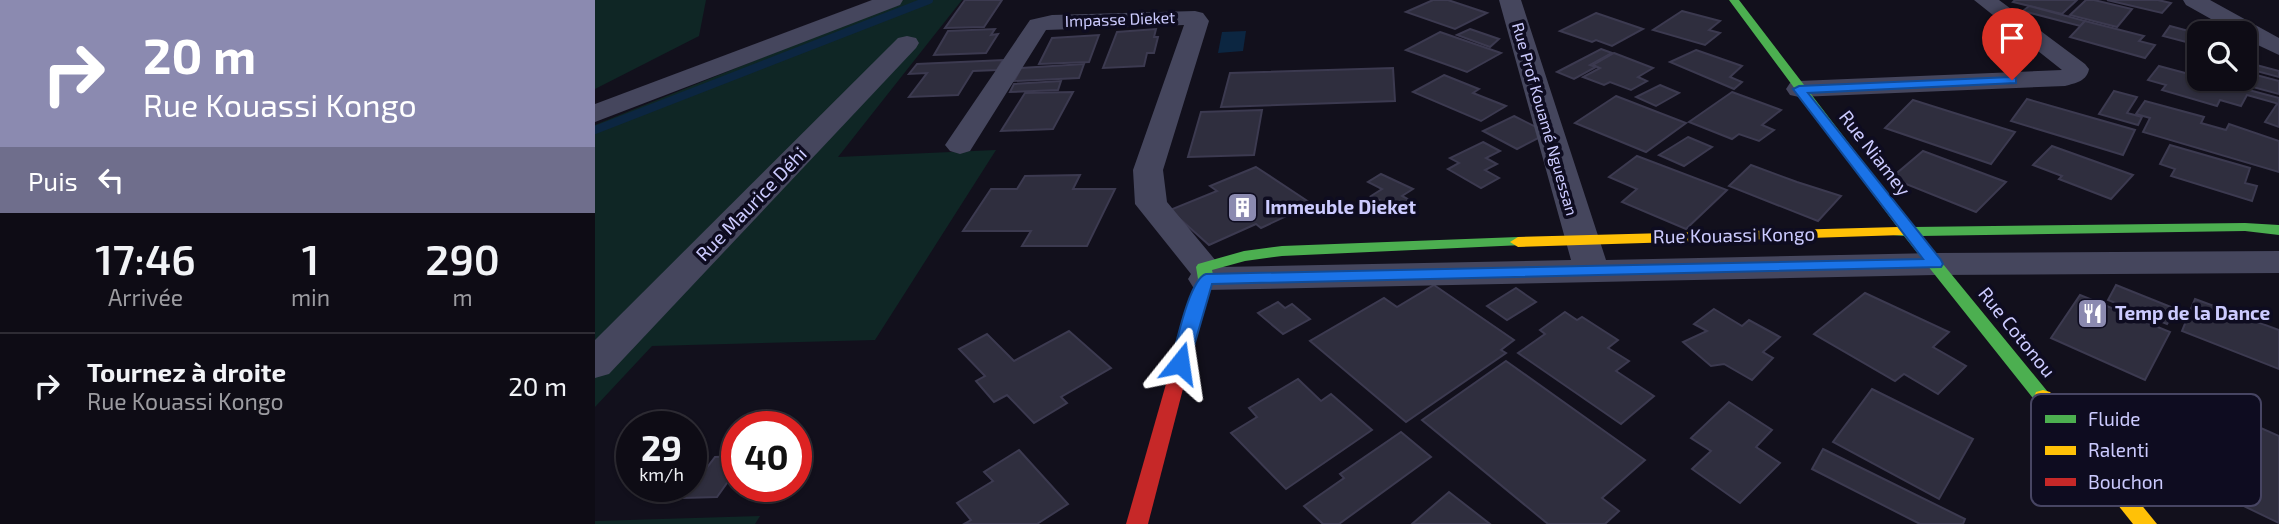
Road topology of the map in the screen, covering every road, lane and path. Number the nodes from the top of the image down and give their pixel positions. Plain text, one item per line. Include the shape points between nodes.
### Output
1 (892, 0) edge
2 (1510, 0) edge
3 (1734, 0) edge
4 (1985, 0) edge
5 (2194, 0) edge
6 (2232, 0) edge
7 (2279, 25) edge
8 (907, 43) dead end
9 (2279, 48) edge
10 (1799, 89) junction
11 (595, 114) edge
12 (960, 145) dead end
13 (2245, 227) junction
14 (1908, 230) junction
15 (2279, 230) edge
16 (2279, 253) edge
17 (1586, 255) junction
18 (2279, 262) edge
19 (1935, 264) junction
20 (1205, 273) junction
21 (595, 365) edge
22 (2040, 394) edge
23 (2131, 506) edge
24 (1137, 524) edge
25 (2146, 524) edge

1 - 11 street
2 - 17 street, Rue Prof Kouamé Nguessan
3 - 10 street, Rue Niamey
4 - 10 street via 2076,69 2075,74
5 - 9 street
6 - 7 street
8 - 21 street, Rue Maurice Déhi
10 - 14 street, Rue Niamey
12 - 20 street, Impasse Dieket via 1038,26 1195,18 1148,170 1151,204
13 - 14 street, Rue Kouassi Kongo
13 - 15 street, Rue Kouassi Kongo
13 - 16 street
14 - 17 street, Rue Kouassi Kongo
14 - 19 street, Rue Niamey
17 - 19 street, Rue Kouassi Kongo
17 - 20 street, Rue Kouassi Kongo
18 - 19 street, Rue Kouassi Kongo
19 - 22 street, Rue Cotonou
20 - 24 street
23 - 25 street, Rue Cotonou

